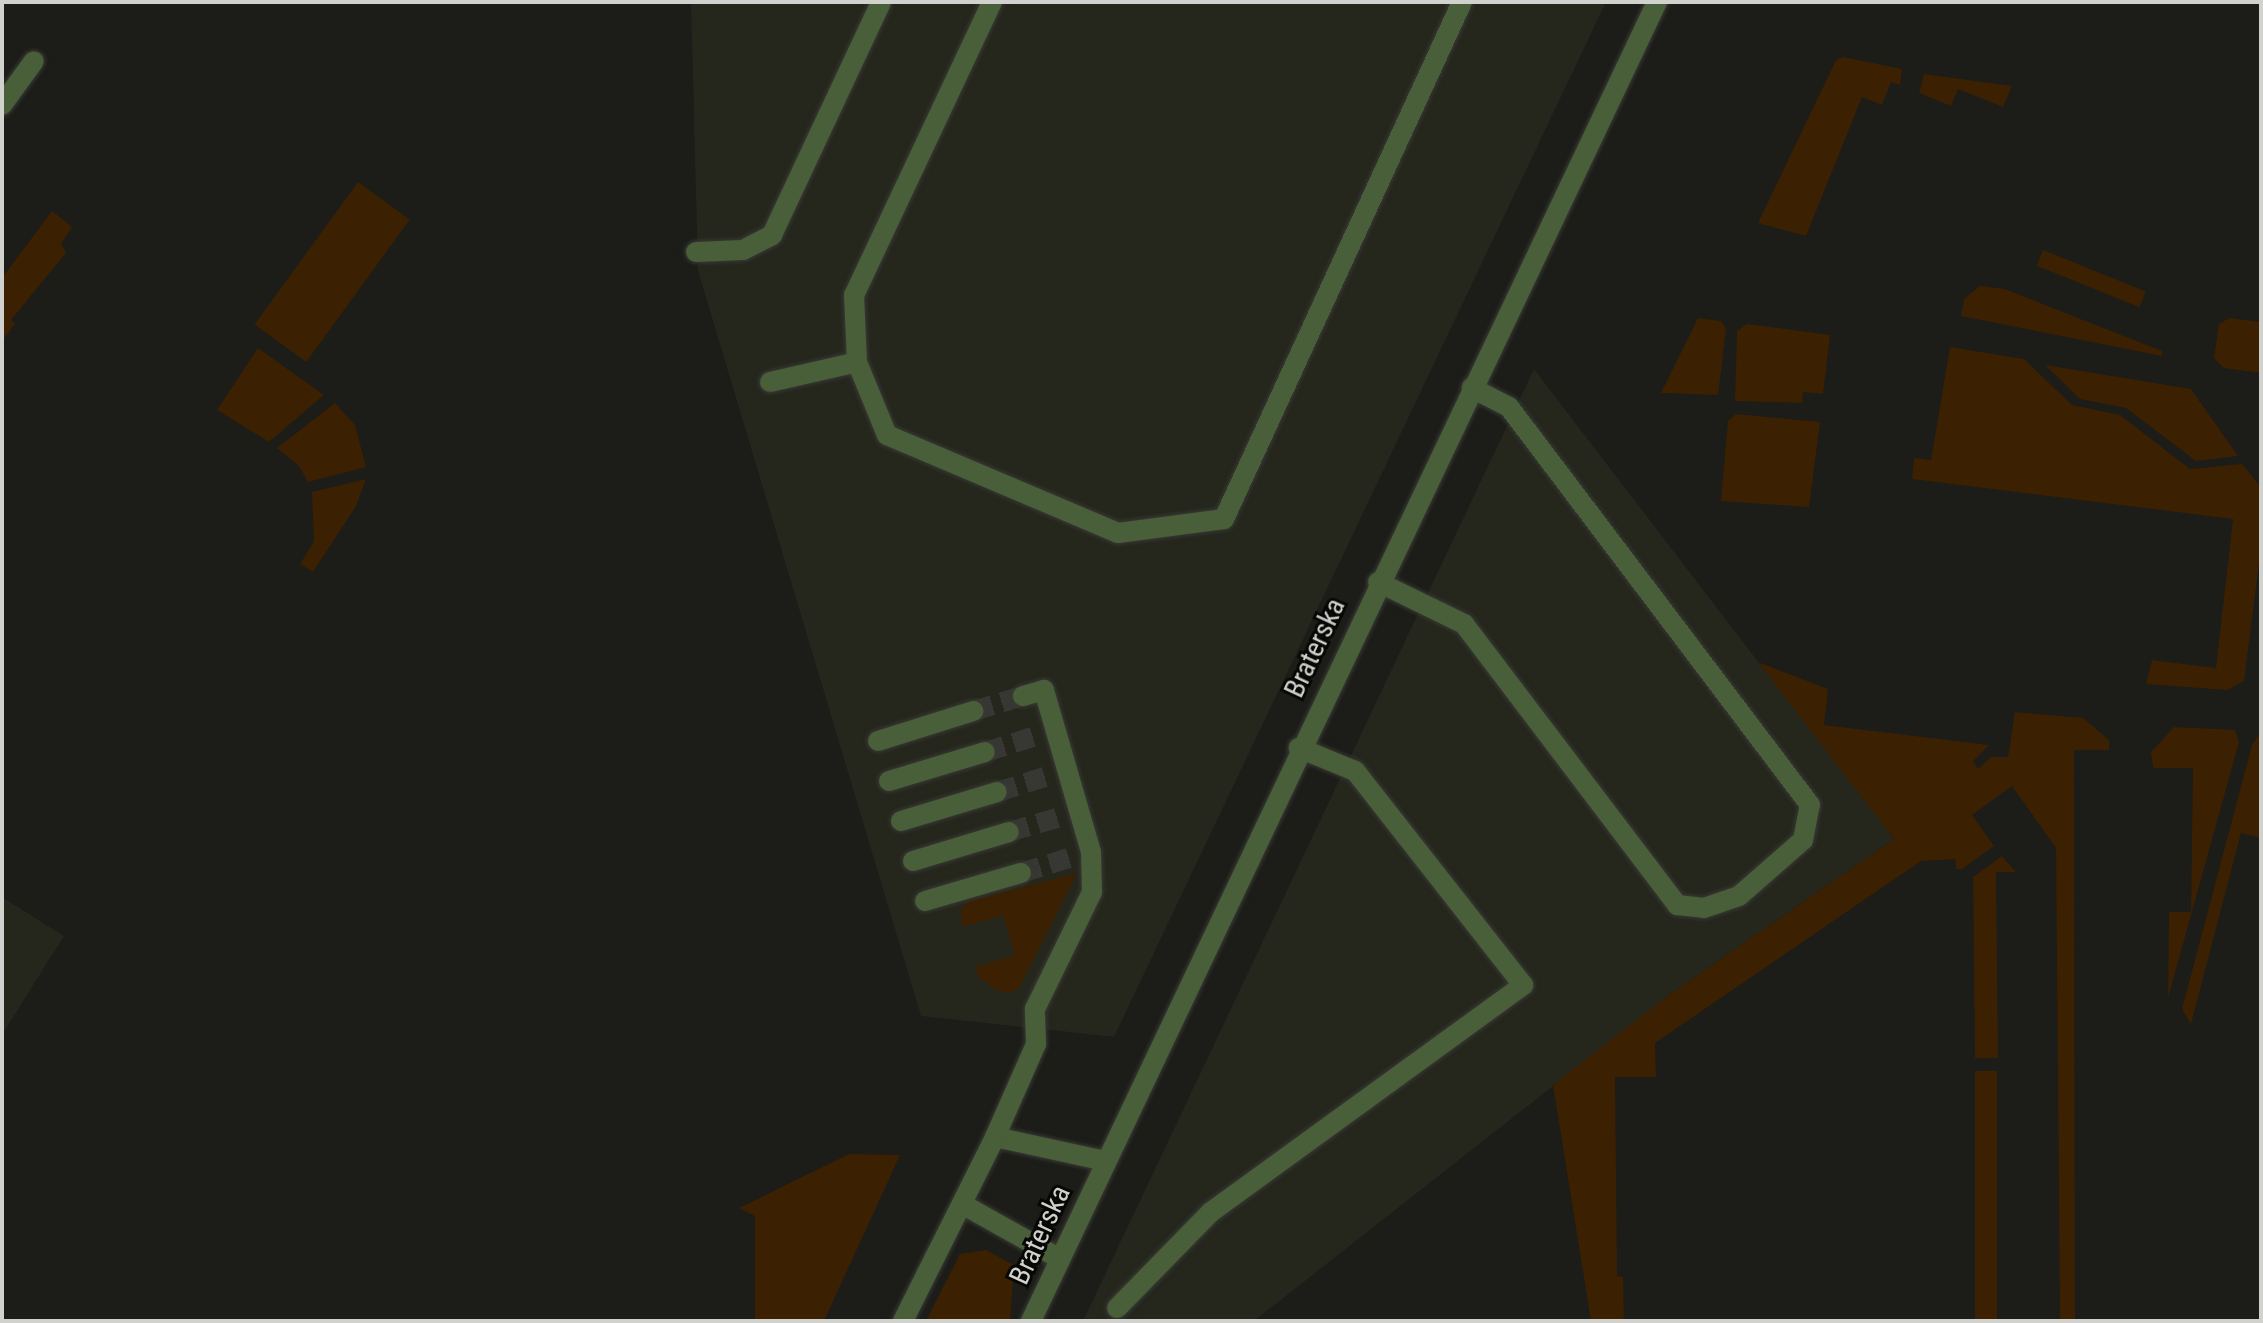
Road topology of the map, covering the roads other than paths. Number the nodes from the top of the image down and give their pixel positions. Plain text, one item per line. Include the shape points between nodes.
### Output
1 (881, 2) edge
2 (992, 2) edge
3 (1462, 2) edge
4 (1657, 2) edge
5 (34, 61) dead end
6 (2, 105) edge
7 (696, 252) dead end
8 (857, 362) junction
9 (770, 382) dead end
10 (1472, 388) junction
11 (1378, 582) junction
12 (1023, 696) tunnel mouth
13 (973, 711) tunnel mouth
14 (1056, 730) junction
15 (1036, 736) tunnel mouth
16 (878, 741) dead end
17 (1299, 748) junction
18 (985, 752) tunnel mouth
19 (889, 781) dead end
20 (997, 792) tunnel mouth
21 (901, 821) dead end
22 (1009, 832) tunnel mouth
23 (913, 861) dead end
24 (1021, 873) tunnel mouth
25 (925, 901) dead end
26 (995, 1137) junction
27 (1105, 1161) junction
28 (962, 1204) junction
29 (1060, 1259) junction
30 (1117, 1308) dead end
31 (903, 1321) edge
32 (1031, 1321) edge

1 - 7 street via 772,235 743,250
2 - 8 street via 854,295
3 - 8 street via 1224,519 1118,533 887,435
4 - 10 street, Braterska
5 - 6 street
8 - 9 street
10 - 11 street, Braterska
10 - 11 street via 1509,407 1810,805 1803,840 1739,896 1704,908 1677,905 1464,624
11 - 17 street, Braterska
12 - 14 street via 1044,690
13 - 16 street
14 - 15 street
14 - 26 street via 1058,773 1092,892 1035,1009 1036,1044
17 - 27 street, Braterska
17 - 30 street via 1355,771 1523,985 1211,1212
18 - 19 street
20 - 21 street
22 - 23 street
24 - 25 street
26 - 27 street
26 - 28 street
27 - 29 street, Braterska
28 - 29 street
28 - 31 street
29 - 32 street, Braterska

